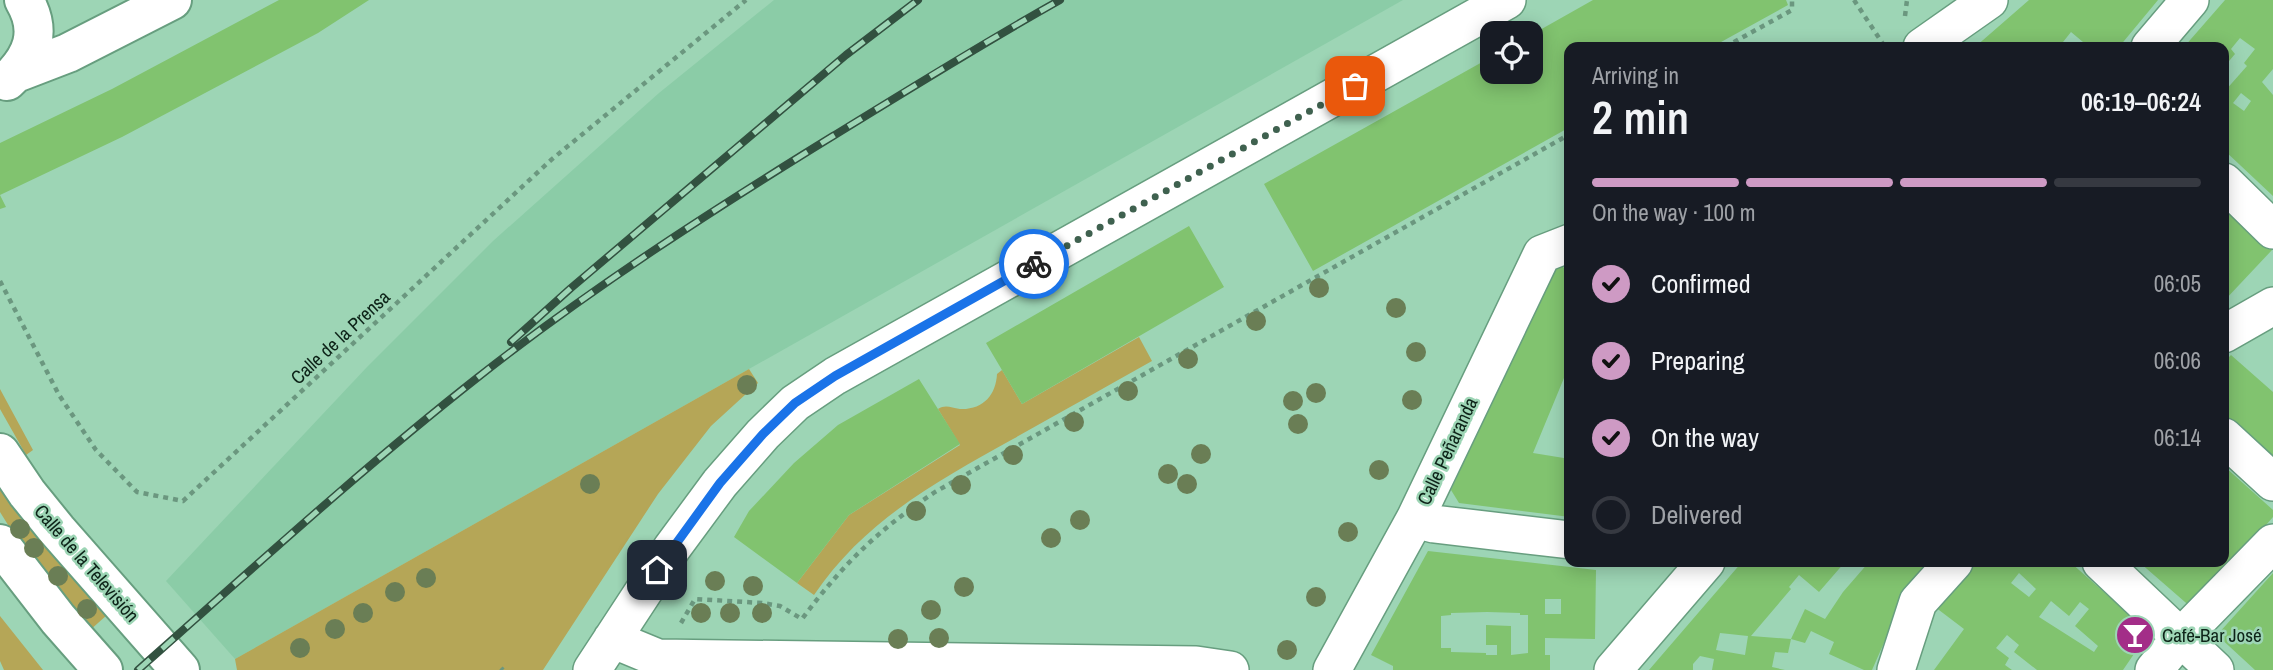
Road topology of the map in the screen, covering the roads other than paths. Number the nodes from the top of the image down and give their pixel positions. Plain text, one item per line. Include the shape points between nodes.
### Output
1 (24, 0) edge
2 (172, 0) edge
3 (1507, 0) edge
4 (1989, 0) edge
5 (2190, 0) edge
6 (1929, 42) edge
7 (2154, 42) edge
8 (8, 80) edge
9 (2229, 187) edge
10 (2273, 230) edge
11 (1564, 245) edge
12 (2273, 306) edge
13 (2229, 331) edge
14 (2229, 442) edge
15 (0, 453) edge
16 (2273, 482) edge
17 (1415, 519) junction
18 (1564, 539) edge
19 (2273, 543) edge
20 (0, 544) edge
21 (1694, 567) edge
22 (1950, 567) edge
23 (2106, 567) edge
24 (2181, 637) junction
25 (612, 639) junction
26 (1898, 669) edge
27 (103, 670) edge
28 (180, 670) edge
29 (593, 670) edge
30 (1230, 670) edge
31 (1332, 670) edge
32 (1613, 670) edge
33 (2154, 670) edge
34 (2216, 670) edge

1 - 8 main road via 34,26 33,48
2 - 8 main road
3 - 25 street via 847,369 795,403 720,483
4 - 6 street
5 - 7 street
9 - 10 street
11 - 17 street, Calle Peñaranda via 1542,254
12 - 13 street
14 - 16 street
15 - 28 main road, Calle de la Televisión via 57,530
17 - 18 street
17 - 31 street, Calle Peñaranda
19 - 24 street
20 - 27 main road
21 - 32 street
22 - 26 street via 1919,602
23 - 24 street
24 - 33 street
24 - 34 street
25 - 29 street
25 - 30 street via 658,658 1196,665

